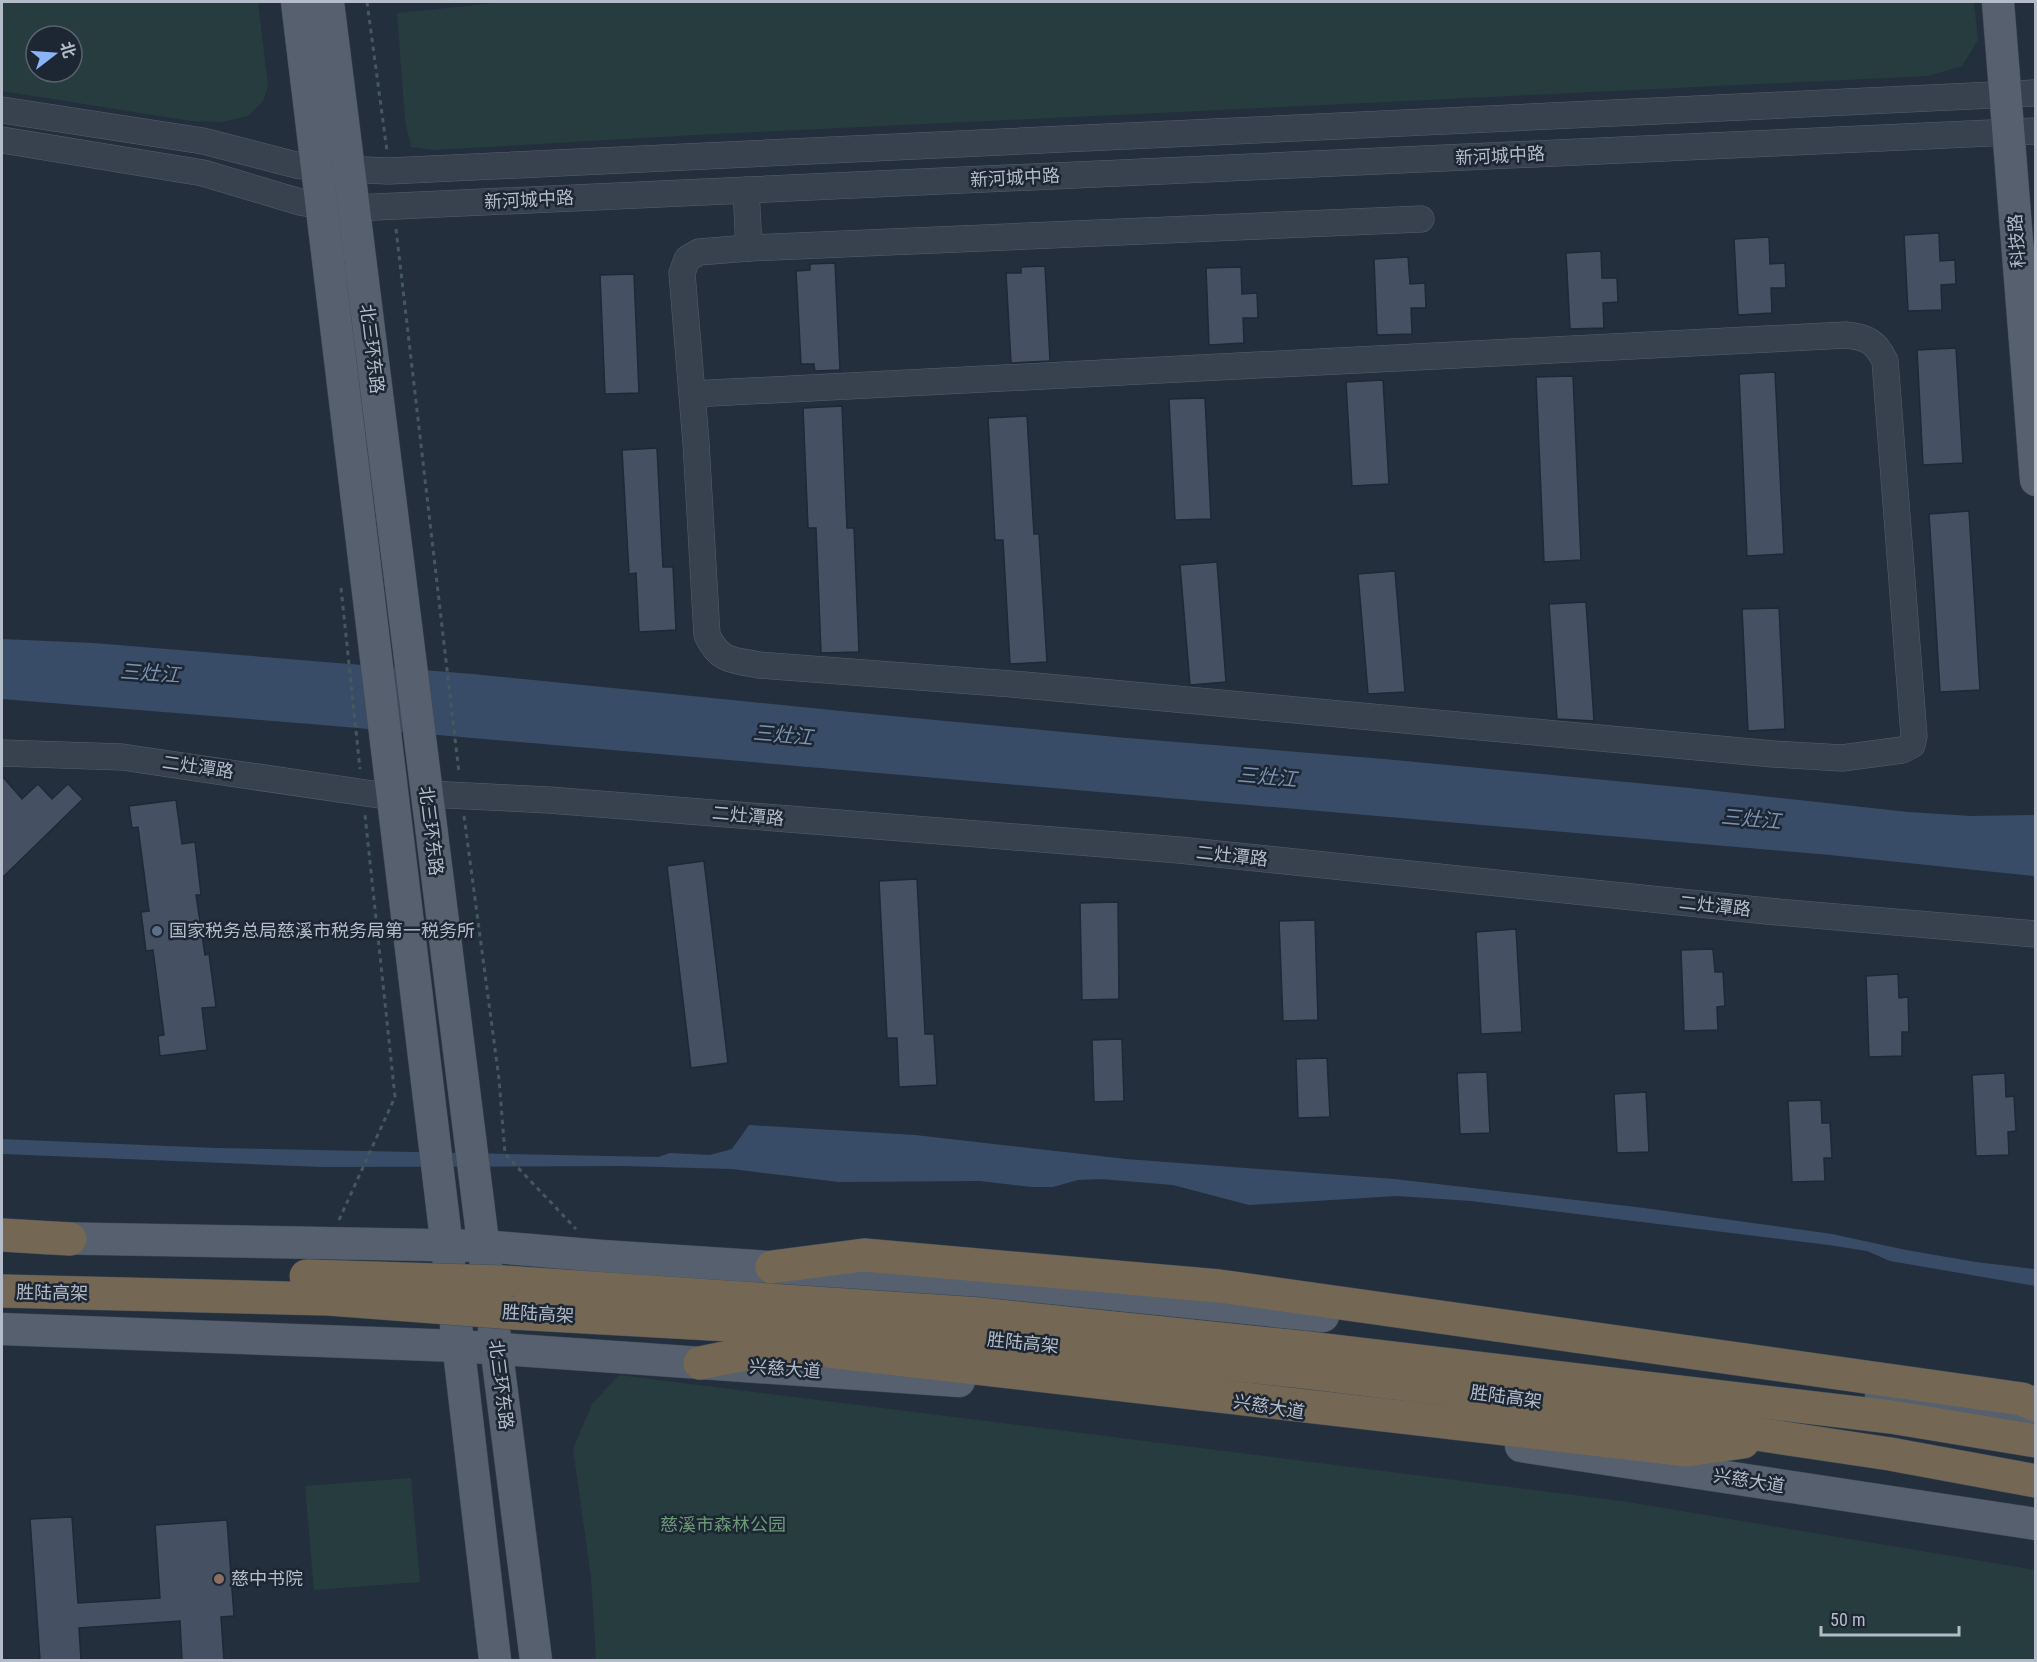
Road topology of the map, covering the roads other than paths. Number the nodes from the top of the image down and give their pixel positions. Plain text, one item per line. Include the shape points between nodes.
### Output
1 (297, 2) edge
2 (328, 2) edge
3 (1998, 2) edge
4 (2020, 94) edge
5 (2, 110) edge
6 (2022, 132) edge
7 (2, 140) edge
8 (318, 168) junction
9 (350, 170) junction
10 (747, 190) junction
11 (322, 207) junction
12 (354, 208) junction
13 (1421, 219) dead end
14 (749, 248) junction
15 (692, 394) junction
16 (2036, 480) edge
17 (2, 753) edge
18 (427, 794) junction
19 (393, 797) junction
20 (2036, 934) edge
21 (2, 1236) edge
22 (70, 1239) joint
23 (446, 1245) junction
24 (483, 1246) junction
25 (772, 1267) junction
26 (2, 1269) edge
27 (2, 1292) edge
28 (2, 1329) edge
29 (458, 1346) junction
30 (496, 1349) junction
31 (700, 1363) junction
32 (2036, 1405) edge
33 (2036, 1423) edge
34 (1777, 1437) junction
35 (2036, 1441) edge
36 (2036, 1482) edge
37 (2036, 1524) edge
38 (495, 1660) edge
39 (536, 1660) edge

1 - 8 main road, 北三环东路
2 - 9 main road, 北三环东路
3 - 4 main road, 科技路
4 - 6 main road, 科技路
4 - 9 street, 新河城中路
5 - 8 street, 新河城中路 via 203,141
6 - 10 street, 新河城中路
6 - 16 main road, 科技路
7 - 11 street, 新河城中路 via 203,172
8 - 9 street, 新河城中路
8 - 11 main road, 北三环东路
9 - 12 main road, 北三环东路
10 - 12 street, 新河城中路
10 - 14 street
11 - 12 street, 新河城中路
11 - 19 main road, 北三环东路
12 - 18 main road, 北三环东路
13 - 14 street
14 - 15 street via 699,252 687,259 682,273
15 - 15 street via 707,635 713,648 728,659 759,665 1024,685 1773,754 1842,758 1902,750 1912,745 1886,361 1879,348 1863,337
17 - 19 street, 二灶潭路 via 122,757
18 - 20 street, 二灶潭路 via 1179,850 1767,911
18 - 24 main road, 北三环东路
19 - 23 main road, 北三环东路
21 - 22 highway
22 - 23 main road
23 - 24 main road
23 - 29 main road, 北三环东路
24 - 25 main road
24 - 30 main road, 北三环东路
25 - 32 highway via 864,1255 1219,1286 2022,1398
25 - 33 main road via 983,1281 1311,1314 1899,1397
26 - 35 highway, 胜陆高架, bridge via 502,1282 979,1314 1891,1416
27 - 34 highway, 胜陆高架, bridge via 329,1299 977,1339 1328,1374
28 - 29 main road, 兴慈大道
29 - 30 main road, 兴慈大道
29 - 38 main road, 北三环东路
30 - 31 main road, 兴慈大道
30 - 39 main road, 北三环东路
31 - 34 highway via 784,1346 1687,1450
31 - 37 main road, 兴慈大道 via 1208,1398
34 - 36 highway, 胜陆高架

